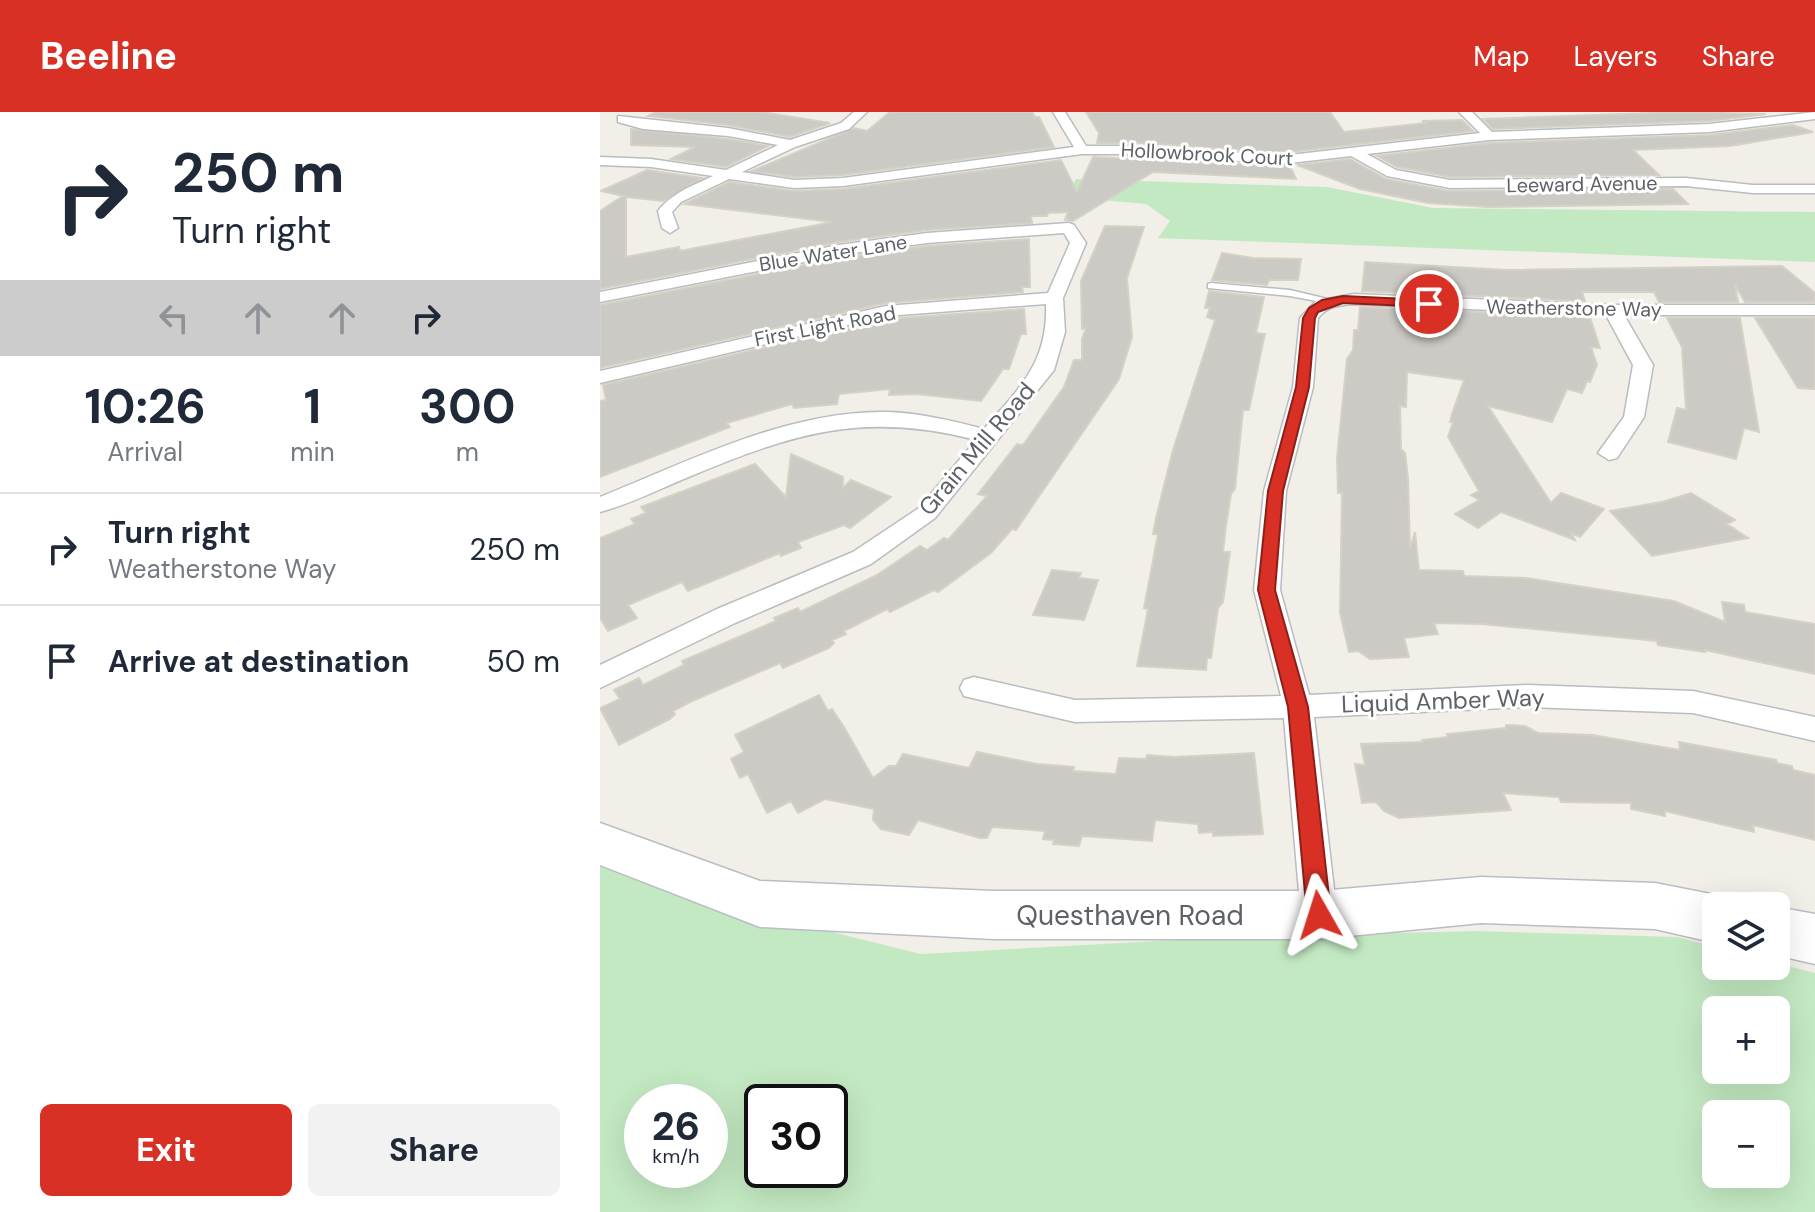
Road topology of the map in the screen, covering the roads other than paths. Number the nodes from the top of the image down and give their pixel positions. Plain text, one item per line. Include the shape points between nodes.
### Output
1 (861, 112) edge
2 (1059, 112) edge
3 (1465, 112) edge
4 (1815, 115) edge
5 (622, 119) dead end
6 (1489, 136) junction
7 (791, 144) junction
8 (1082, 150) junction
9 (1356, 153) junction
10 (600, 161) edge
11 (727, 175) junction
12 (1815, 189) edge
13 (670, 228) dead end
14 (1069, 228) joint
15 (1211, 286) dead end
16 (600, 297) edge
17 (1054, 298) junction
18 (1332, 301) junction
19 (1612, 310) junction
20 (1815, 310) edge
21 (600, 377) edge
22 (990, 437) junction
23 (1609, 453) dead end
24 (600, 505) edge
25 (600, 677) edge
26 (974, 688) dead end
27 (1298, 707) junction
28 (1815, 729) edge
29 (600, 844) edge
30 (1319, 915) junction
31 (1702, 916) edge
32 (1790, 934) edge
33 (1815, 939) edge

1 - 7 street via 845,126
2 - 8 street
3 - 6 street
4 - 6 street, Hollowbrook Court via 1709,128
5 - 7 street
6 - 9 street, Hollowbrook Court
7 - 11 street
8 - 9 street, Hollowbrook Court via 1281,160
8 - 11 street, Hollowbrook Court via 843,182 794,184
9 - 12 street, Leeward Avenue via 1392,173 1450,184 1686,182
10 - 11 street, Hollowbrook Court
11 - 13 street via 676,199 665,211
14 - 16 street, Blue Water Lane via 839,250
14 - 17 street, Grain Mill Road via 1078,243
15 - 18 lane
17 - 21 street, First Light Road via 886,311
17 - 22 street, Grain Mill Road via 1056,332 1044,370
18 - 19 street, Weatherstone Way
18 - 27 street via 1313,310 1309,318 1303,387 1275,491 1267,590
19 - 20 street, Weatherstone Way
19 - 23 street via 1643,365 1634,417
22 - 24 street via 932,423 855,421 783,434
22 - 25 street, Grain Mill Road via 927,513 862,558
26 - 27 street, Liquid Amber Way via 1075,711
27 - 28 street, Liquid Amber Way via 1528,696 1693,702
27 - 30 street
29 - 30 street, Questhaven Road via 760,904 993,915
30 - 31 street, Questhaven Road via 1481,900 1655,906
32 - 33 street

